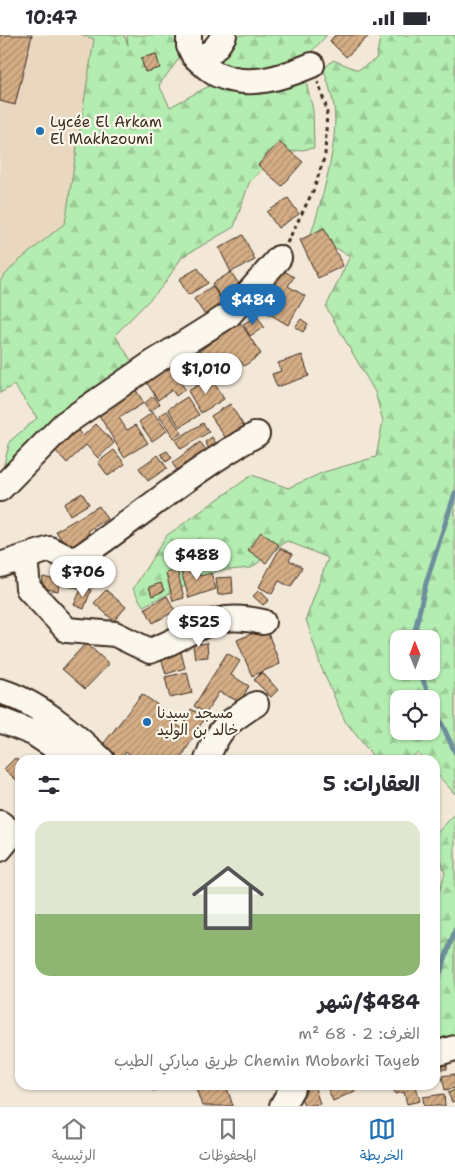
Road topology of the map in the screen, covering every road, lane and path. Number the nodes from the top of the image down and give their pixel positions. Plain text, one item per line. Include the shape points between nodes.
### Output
1 (224, 35) edge
2 (191, 46) edge
3 (312, 65) joint
4 (279, 257) joint
5 (257, 434) dead end
6 (0, 489) edge
7 (25, 557) junction
8 (0, 565) edge
9 (263, 622) dead end
10 (0, 691) edge
11 (256, 704) dead end
12 (0, 720) edge
13 (67, 755) edge
14 (96, 755) edge
15 (209, 755) edge
16 (0, 823) edge
17 (0, 849) edge
18 (455, 1047) edge
19 (440, 1052) edge
20 (291, 1090) edge
21 (282, 1106) edge

1 - 2 street via 216,49 206,56
2 - 3 street via 217,75 242,82 278,79
3 - 4 path via 327,110 325,155 314,189
4 - 6 street via 229,315 64,425
5 - 7 street via 219,455 74,561 50,549
7 - 8 street
7 - 9 street via 28,588 68,630 115,634 150,651 220,619 245,618
10 - 14 street via 14,695 44,713
11 - 15 street via 234,718 214,739
12 - 13 street via 33,733
16 - 17 street via 13,833
18 - 19 street
20 - 21 street

